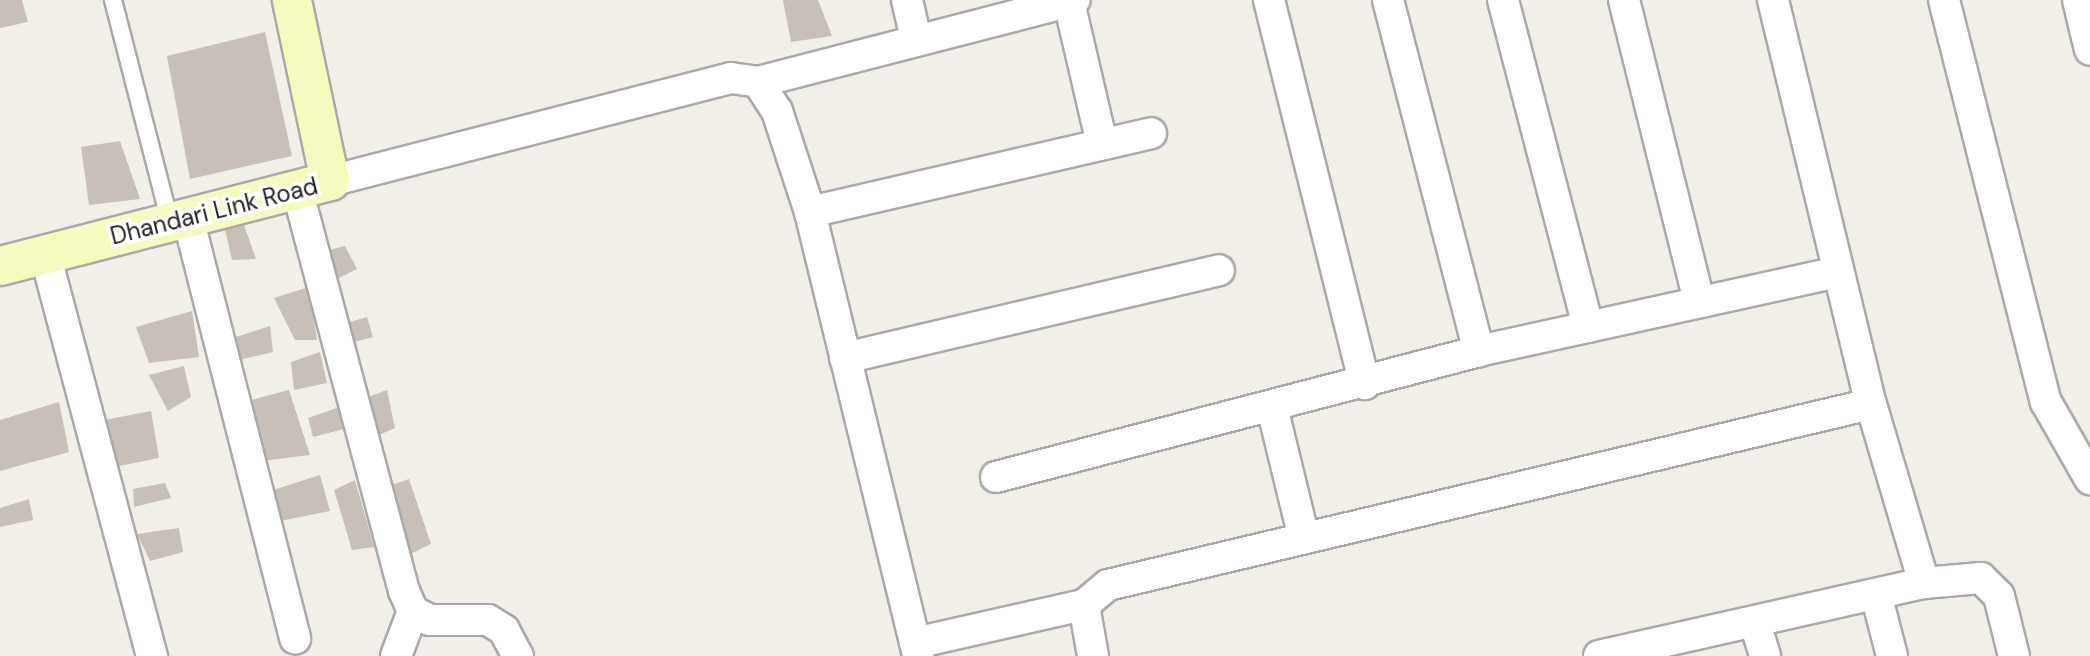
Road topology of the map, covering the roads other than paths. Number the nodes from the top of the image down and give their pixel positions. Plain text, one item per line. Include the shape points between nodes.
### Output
1 (113, 0) edge
2 (292, 0) edge
3 (907, 0) edge
4 (1269, 0) edge
5 (1388, 0) edge
6 (1503, 0) edge
7 (1625, 0) edge
8 (1773, 0) edge
9 (1944, 0) edge
10 (2078, 0) edge
11 (1072, 1) edge
12 (1029, 6) edge
13 (916, 38) junction
14 (2090, 50) edge
15 (758, 82) junction
16 (1151, 133) dead end
17 (1102, 144) junction
18 (314, 185) junction
19 (810, 212) junction
20 (179, 220) junction
21 (45, 254) junction
22 (0, 266) edge
23 (1219, 270) dead end
24 (1838, 272) junction
25 (1699, 301) junction
26 (1588, 327) junction
27 (1479, 351) junction
28 (845, 358) junction
29 (1365, 384) junction
30 (1871, 404) junction
31 (1272, 407) junction
32 (2083, 447) edge
33 (996, 477) dead end
34 (2090, 479) edge
35 (1304, 538) junction
36 (1924, 583) junction
37 (1876, 594) junction
38 (1084, 604) junction
39 (413, 611) junction
40 (1755, 623) junction
41 (295, 639) dead end
42 (917, 650) edge
43 (152, 656) edge
44 (396, 656) edge
45 (518, 656) edge
46 (1093, 656) edge
47 (1599, 656) edge
48 (1765, 656) edge
49 (1892, 656) edge
50 (2014, 656) edge

1 - 20 lane
2 - 18 street, Dhandari Link Road
3 - 13 street
4 - 29 street
5 - 27 street
6 - 26 street
7 - 25 street
8 - 24 street
9 - 32 street via 2046,401
10 - 14 street
11 - 12 street
11 - 17 street
12 - 13 street
13 - 15 street
15 - 18 street via 731,78
15 - 19 street via 777,111
16 - 17 street
17 - 19 street
18 - 20 street, Dhandari Link Road
18 - 39 street
19 - 28 street
20 - 21 street, Dhandari Link Road
20 - 41 street
21 - 22 street, Dhandari Link Road
21 - 43 street
23 - 28 street
24 - 25 street
24 - 30 street
25 - 26 street
26 - 27 street
27 - 29 street
28 - 42 street
29 - 31 street
30 - 35 street
30 - 36 street
31 - 33 street
31 - 35 street
32 - 34 street
35 - 38 street via 1108,585
36 - 37 street
36 - 50 street via 1981,578 1992,584
37 - 40 street
37 - 49 street
38 - 42 street
38 - 46 street
39 - 44 street
39 - 45 street via 429,620 488,620 504,630
40 - 47 street
40 - 48 street

